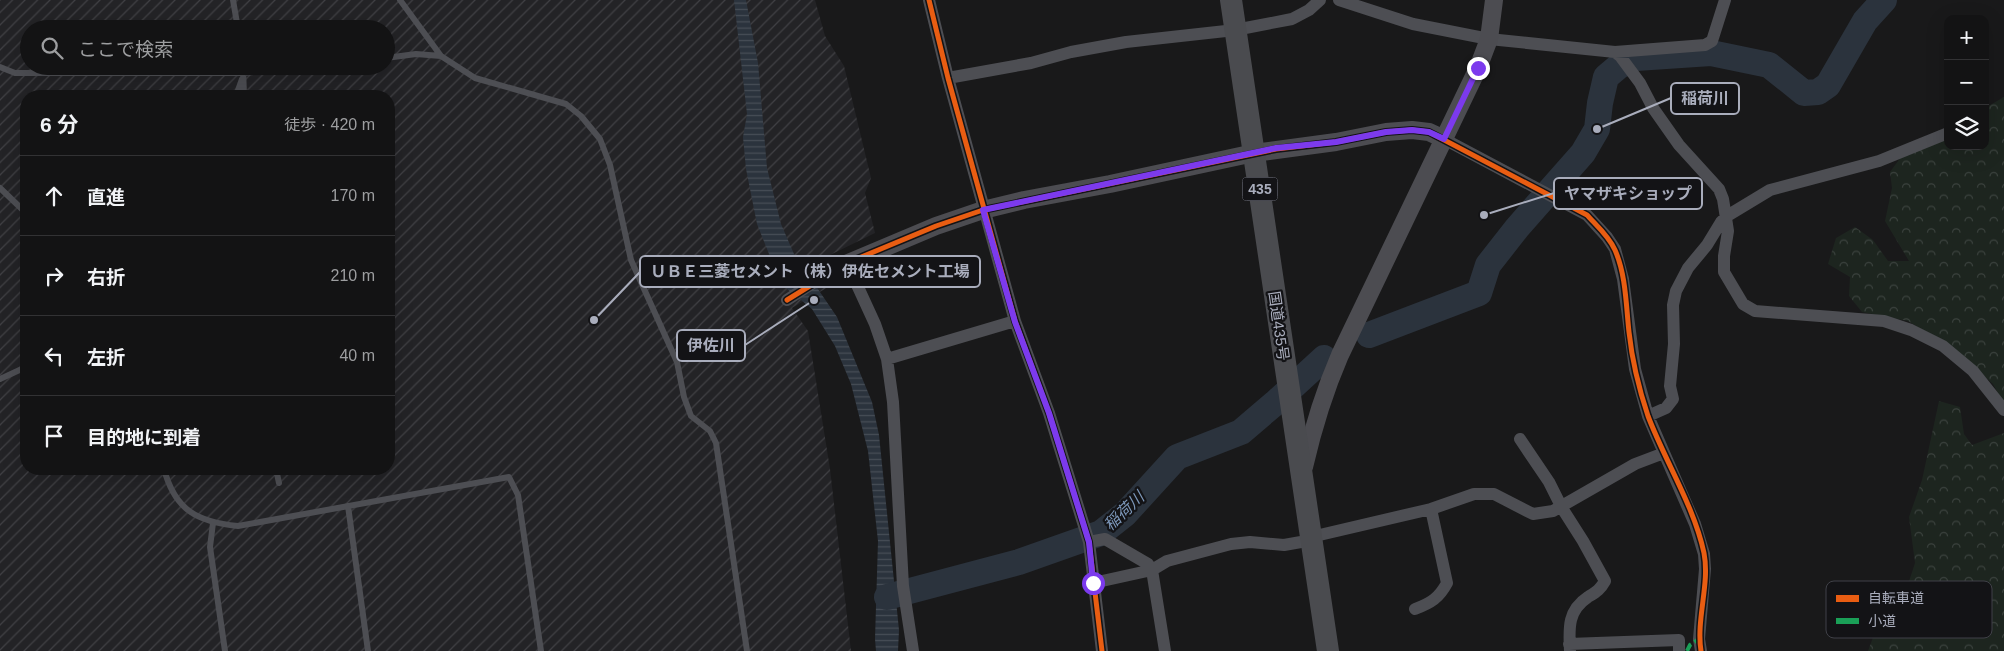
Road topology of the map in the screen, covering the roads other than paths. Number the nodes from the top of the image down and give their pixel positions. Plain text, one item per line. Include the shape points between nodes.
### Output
1 (233, 0) edge
2 (400, 0) edge
3 (930, 0) edge
4 (1231, 0) edge
5 (1320, 0) edge
6 (1339, 0) edge
7 (1494, 0) edge
8 (1725, 0) edge
9 (236, 20) edge
10 (1236, 30) junction
11 (1489, 39) junction
12 (1615, 52) junction
13 (441, 56) junction
14 (395, 57) edge
15 (0, 67) edge
16 (20, 73) edge
17 (242, 75) edge
18 (244, 75) edge
19 (948, 78) junction
20 (238, 90) edge
21 (244, 90) edge
22 (1944, 135) edge
23 (1444, 139) junction
24 (1254, 153) junction
25 (0, 188) edge
26 (20, 207) edge
27 (983, 210) junction
28 (1727, 216) junction
29 (840, 266) junction
30 (787, 300) dead end
31 (1015, 322) junction
32 (887, 359) junction
33 (20, 370) edge
34 (0, 379) edge
35 (2004, 410) edge
36 (1648, 416) junction
37 (1520, 439) dead end
38 (1664, 453) junction
39 (165, 475) edge
40 (277, 475) edge
41 (1302, 475) junction
42 (278, 482) dead end
43 (348, 506) junction
44 (1562, 508) junction
45 (1431, 509) junction
46 (213, 523) junction
47 (1311, 537) junction
48 (1089, 542) junction
49 (1152, 570) junction
50 (1093, 583) junction
51 (1415, 609) dead end
52 (1570, 648) edge
53 (225, 651) edge
54 (368, 651) edge
55 (541, 651) edge
56 (748, 651) edge
57 (913, 651) edge
58 (1102, 651) edge
59 (1165, 651) edge
60 (1328, 651) edge
61 (1678, 651) edge
62 (1701, 651) edge

1 - 9 lane
2 - 13 lane
3 - 19 street
4 - 10 highway, 国道435号 / 435
5 - 10 street via 1292,19
6 - 11 street via 1413,24
7 - 11 street
8 - 12 street via 1712,41 1705,45
10 - 19 street via 1126,42
10 - 24 highway, 国道435号 / 435
11 - 12 street
11 - 23 street
12 - 28 street via 1640,83 1679,145 1719,189
13 - 14 lane
13 - 56 lane via 474,78 566,104 600,139 610,164 631,260 677,362 691,416 710,431 716,443
15 - 16 lane
17 - 20 lane
18 - 21 lane
19 - 27 street
22 - 28 street via 1878,161 1770,190
23 - 24 street via 1429,132 1412,130
23 - 36 street via 1587,214 1607,236 1615,249 1623,279 1635,369
23 - 41 street via 1325,389
24 - 27 street
24 - 41 highway, 国道435号 / 435
25 - 26 lane
27 - 29 street
27 - 31 street
28 - 35 street via 1724,272 1743,304 1755,311 1884,321 1911,330 1943,346 1973,371
28 - 36 street via 1688,268 1676,291 1670,386 1673,399 1666,408
29 - 30 street
29 - 32 street via 875,324
31 - 32 street
31 - 48 street via 1049,413
32 - 57 street via 903,586
33 - 34 lane
36 - 38 street
37 - 44 street
38 - 44 street via 1635,464
38 - 62 street via 1695,524 1704,554
39 - 46 lane via 182,506
40 - 42 lane
41 - 47 highway, 国道435号 / 435
43 - 46 lane via 238,526
43 - 54 lane
43 - 55 lane via 509,476 518,494
44 - 45 street via 1533,514 1494,494 1474,494
44 - 52 street via 1604,581 1601,589 1574,610 1569,623
45 - 47 street
45 - 51 street via 1446,583 1433,602
46 - 53 lane via 210,547
47 - 49 street via 1284,545 1231,544 1167,561
47 - 60 highway, 国道435号 / 435
48 - 49 street via 1105,539 1148,564
48 - 50 street
49 - 50 street
49 - 59 street
50 - 58 street
52 - 61 street via 1679,640

